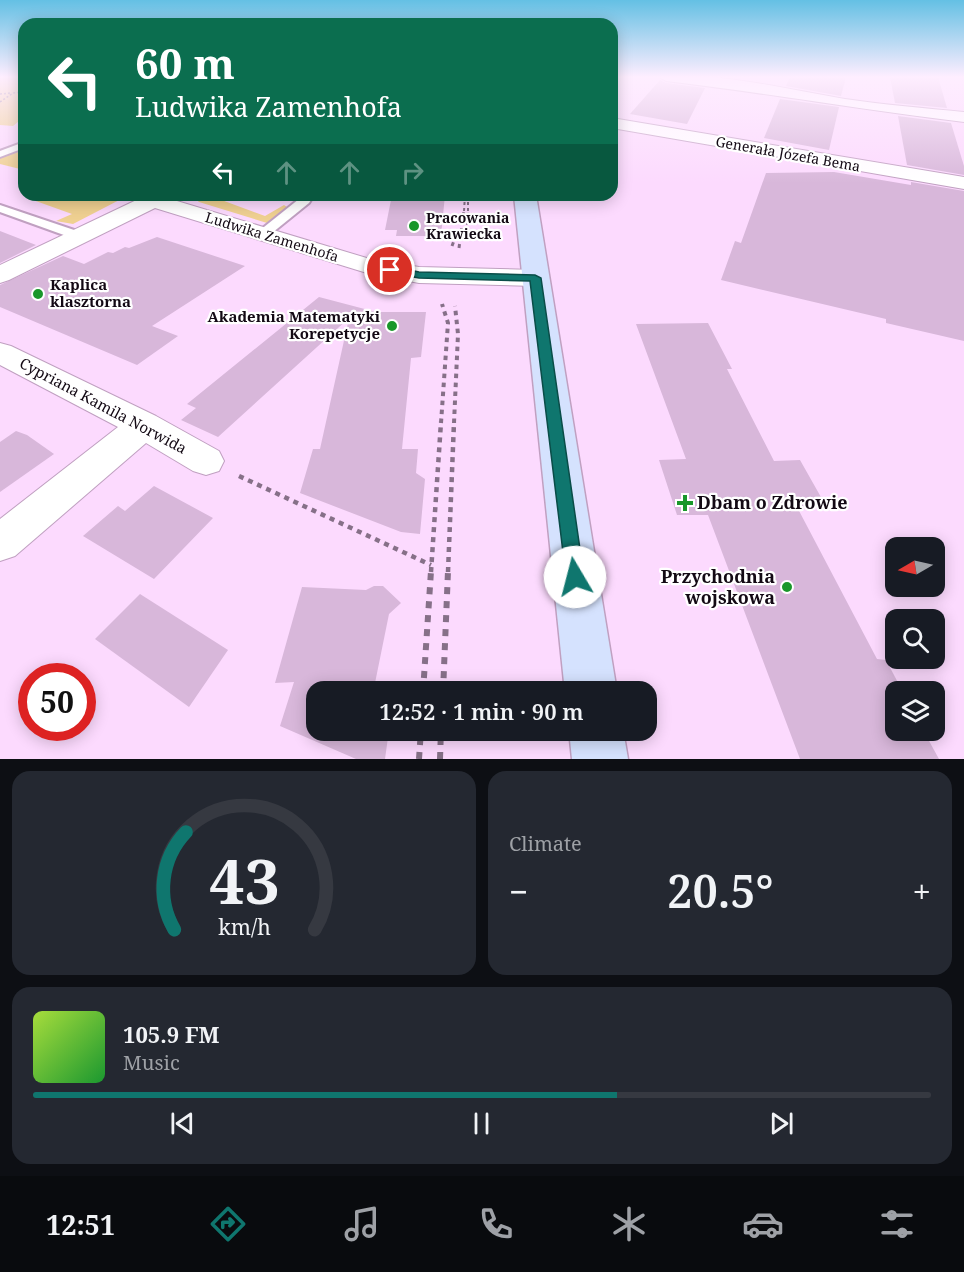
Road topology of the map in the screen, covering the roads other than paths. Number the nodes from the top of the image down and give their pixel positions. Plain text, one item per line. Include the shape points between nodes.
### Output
1 (925, 112) edge
2 (964, 117) edge
3 (618, 124) edge
4 (18, 147) edge
5 (0, 154) edge
6 (964, 183) edge
7 (150, 201) edge
8 (165, 201) edge
9 (306, 201) edge
10 (526, 201) edge
11 (0, 208) edge
12 (264, 234) junction
13 (79, 236) junction
14 (0, 274) edge
15 (535, 278) junction
16 (0, 352) edge
17 (144, 425) junction
18 (206, 461) road end
19 (0, 543) edge
20 (590, 681) edge
21 (598, 741) edge
22 (600, 759) edge

1 - 2 street
3 - 6 street, Generała Józefa Bema
4 - 5 lane
7 - 13 street, Ludwika Zamenhofa
8 - 12 street, Ludwika Zamenhofa
9 - 12 lane
10 - 15 main road
11 - 13 lane
12 - 15 street, Ludwika Zamenhofa via 367,266 436,276
13 - 14 street, Ludwika Zamenhofa
15 - 20 main road
16 - 17 street, Cypriana Kamila Norwida
17 - 18 street, Cypriana Kamila Norwida
17 - 19 street
21 - 22 main road

